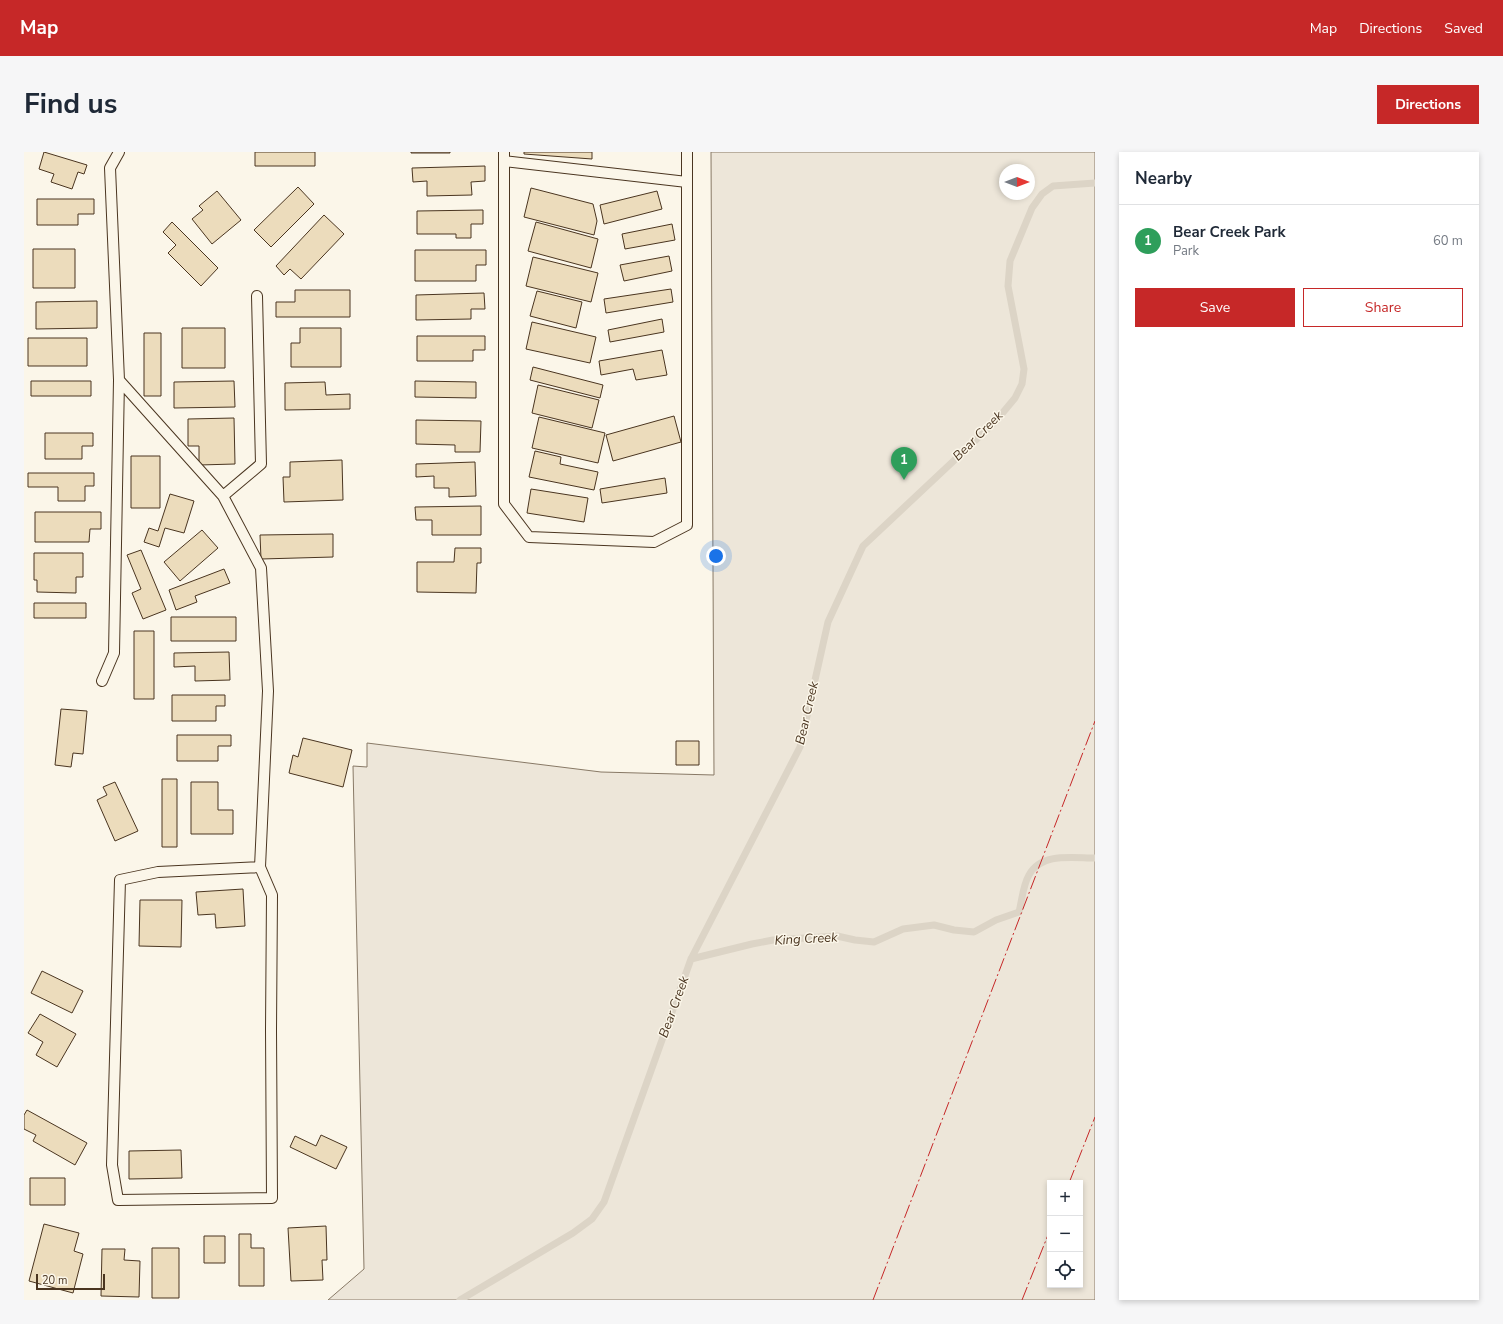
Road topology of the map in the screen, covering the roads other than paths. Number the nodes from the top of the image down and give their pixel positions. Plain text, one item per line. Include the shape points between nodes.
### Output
1 (119, 152) edge
2 (687, 152) edge
3 (504, 157) edge
4 (687, 182) junction
5 (257, 296) dead end
6 (119, 380) junction
7 (223, 496) junction
8 (102, 681) dead end
9 (260, 867) junction

1 - 6 lane via 110,168
2 - 4 lane
3 - 4 lane
3 - 4 lane via 504,504 529,537 654,542 687,525
5 - 7 lane via 261,464
6 - 7 lane
6 - 8 lane via 114,653
7 - 9 lane via 261,568 268,691
9 - 9 lane via 158,872 120,880 112,1165 118,1200 272,1198 272,895

